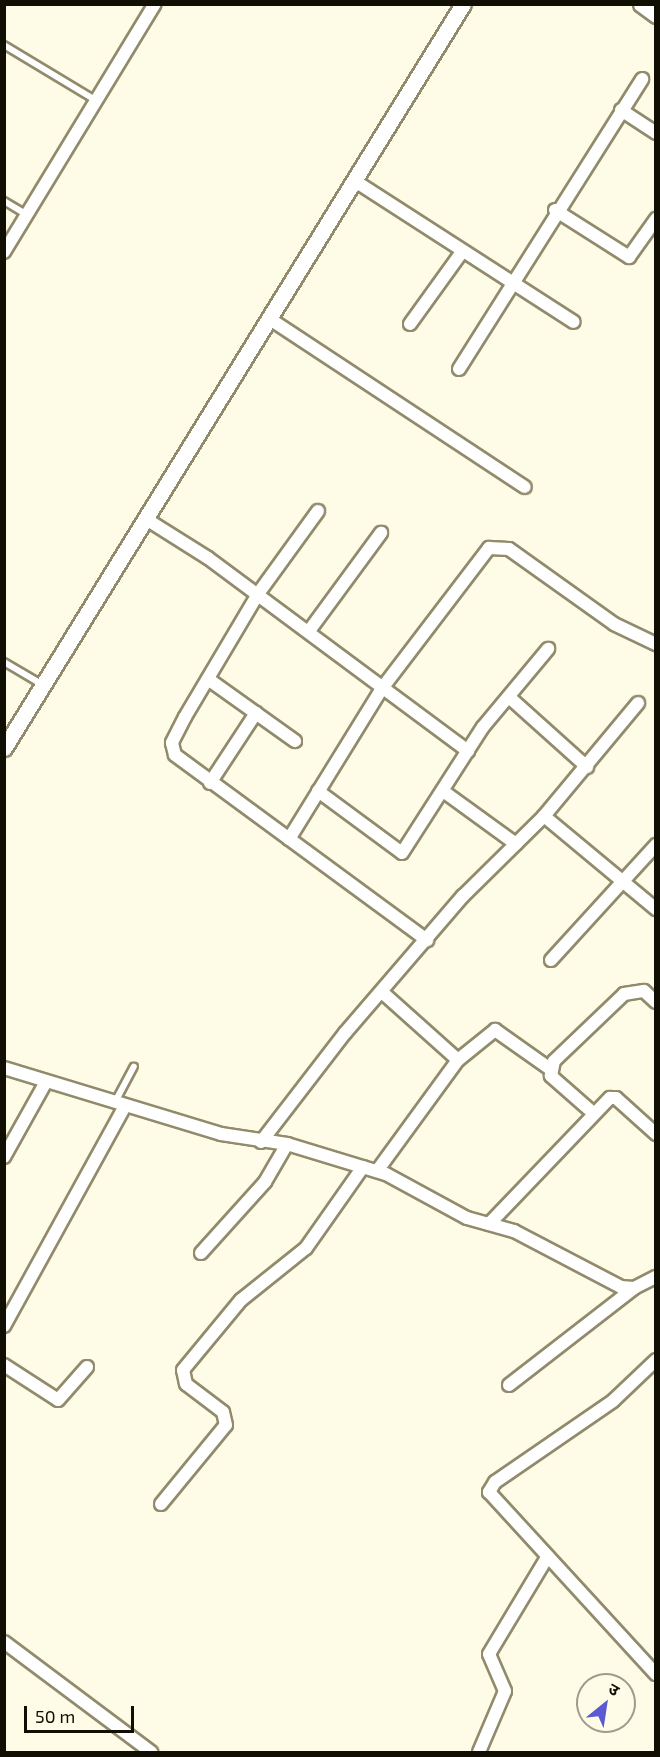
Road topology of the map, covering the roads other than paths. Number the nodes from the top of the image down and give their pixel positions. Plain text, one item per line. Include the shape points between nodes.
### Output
1 (155, 4) edge
2 (463, 4) edge
3 (640, 4) edge
4 (656, 15) edge
5 (4, 45) edge
6 (642, 79) dead end
7 (95, 100) junction
8 (621, 110) junction
9 (656, 133) edge
10 (355, 181) junction
11 (4, 201) edge
12 (555, 210) junction
13 (26, 214) junction
14 (656, 219) edge
15 (4, 252) edge
16 (462, 252) junction
17 (509, 284) junction
18 (270, 319) junction
19 (574, 322) dead end
20 (410, 324) dead end
21 (459, 369) dead end
22 (525, 488) dead end
23 (318, 511) dead end
24 (146, 519) junction
25 (381, 533) dead end
26 (258, 594) junction
27 (309, 631) junction
28 (656, 644) edge
29 (548, 649) dead end
30 (4, 662) edge
31 (208, 679) junction
32 (43, 686) junction
33 (383, 687) junction
34 (509, 697) junction
35 (638, 703) dead end
36 (256, 713) junction
37 (295, 741) dead end
38 (4, 748) edge
39 (468, 751) junction
40 (587, 767) junction
41 (210, 783) junction
42 (318, 791) junction
43 (443, 791) junction
44 (544, 816) junction
45 (289, 839) junction
46 (516, 844) junction
47 (656, 845) edge
48 (623, 881) junction
49 (656, 909) edge
50 (427, 940) junction
51 (551, 960) dead end
52 (382, 992) junction
53 (656, 1002) edge
54 (458, 1060) junction
55 (134, 1067) dead end
56 (4, 1068) edge
57 (550, 1070) junction
58 (46, 1082) junction
59 (120, 1104) junction
60 (592, 1112) junction
61 (654, 1131) edge
62 (261, 1142) junction
63 (287, 1144) junction
64 (4, 1157) edge
65 (363, 1167) junction
66 (378, 1171) junction
67 (489, 1224) junction
68 (201, 1252) dead end
69 (656, 1277) edge
70 (634, 1288) junction
71 (4, 1326) edge
72 (656, 1360) edge
73 (4, 1365) edge
74 (87, 1367) dead end
75 (509, 1384) dead end
76 (161, 1504) dead end
77 (546, 1559) junction
78 (4, 1642) edge
79 (656, 1674) edge
80 (151, 1752) edge
81 (479, 1752) edge

1 - 7 street
2 - 10 street
3 - 4 street
5 - 7 lane
6 - 8 street
7 - 13 street
8 - 9 street
8 - 12 street
10 - 16 street
10 - 18 street
11 - 13 lane
12 - 14 street via 629,257
12 - 17 street
13 - 15 street
16 - 17 street
16 - 20 street
17 - 19 street
17 - 21 street
18 - 22 street
18 - 24 street
23 - 26 street
24 - 26 street
24 - 32 street
25 - 27 street
26 - 27 street
26 - 31 street
27 - 33 street
28 - 33 street via 614,624 509,549 496,545 467,575
29 - 34 street
30 - 32 lane
31 - 36 street
31 - 41 street via 172,743 175,755
32 - 38 street
33 - 39 street
33 - 42 street
34 - 39 street
34 - 40 street
35 - 40 street
36 - 37 street
36 - 41 street
39 - 43 street
40 - 44 street
41 - 45 street
42 - 43 street via 402,853
42 - 45 street
43 - 46 street
44 - 46 street
44 - 48 street
45 - 50 street
46 - 50 street
47 - 48 street
48 - 49 street
48 - 51 street
50 - 52 street
52 - 54 street
52 - 62 street
53 - 57 street via 644,991 624,994
54 - 57 street via 495,1030
54 - 66 street
55 - 59 lane
56 - 58 street
57 - 60 street
58 - 59 street
58 - 64 street
59 - 62 street
59 - 71 street
60 - 61 street via 609,1098 616,1098
60 - 67 street
62 - 63 street
63 - 65 street
63 - 68 street via 265,1182
65 - 66 street
65 - 76 street via 306,1248 247,1294 183,1370 186,1384 223,1412 226,1425
66 - 67 street via 467,1218
67 - 70 street via 514,1232 621,1287
69 - 70 street
70 - 75 street
72 - 77 street via 613,1401 490,1487 491,1498
73 - 74 street via 58,1400
77 - 79 street
77 - 81 street via 489,1654 505,1691
78 - 80 street

